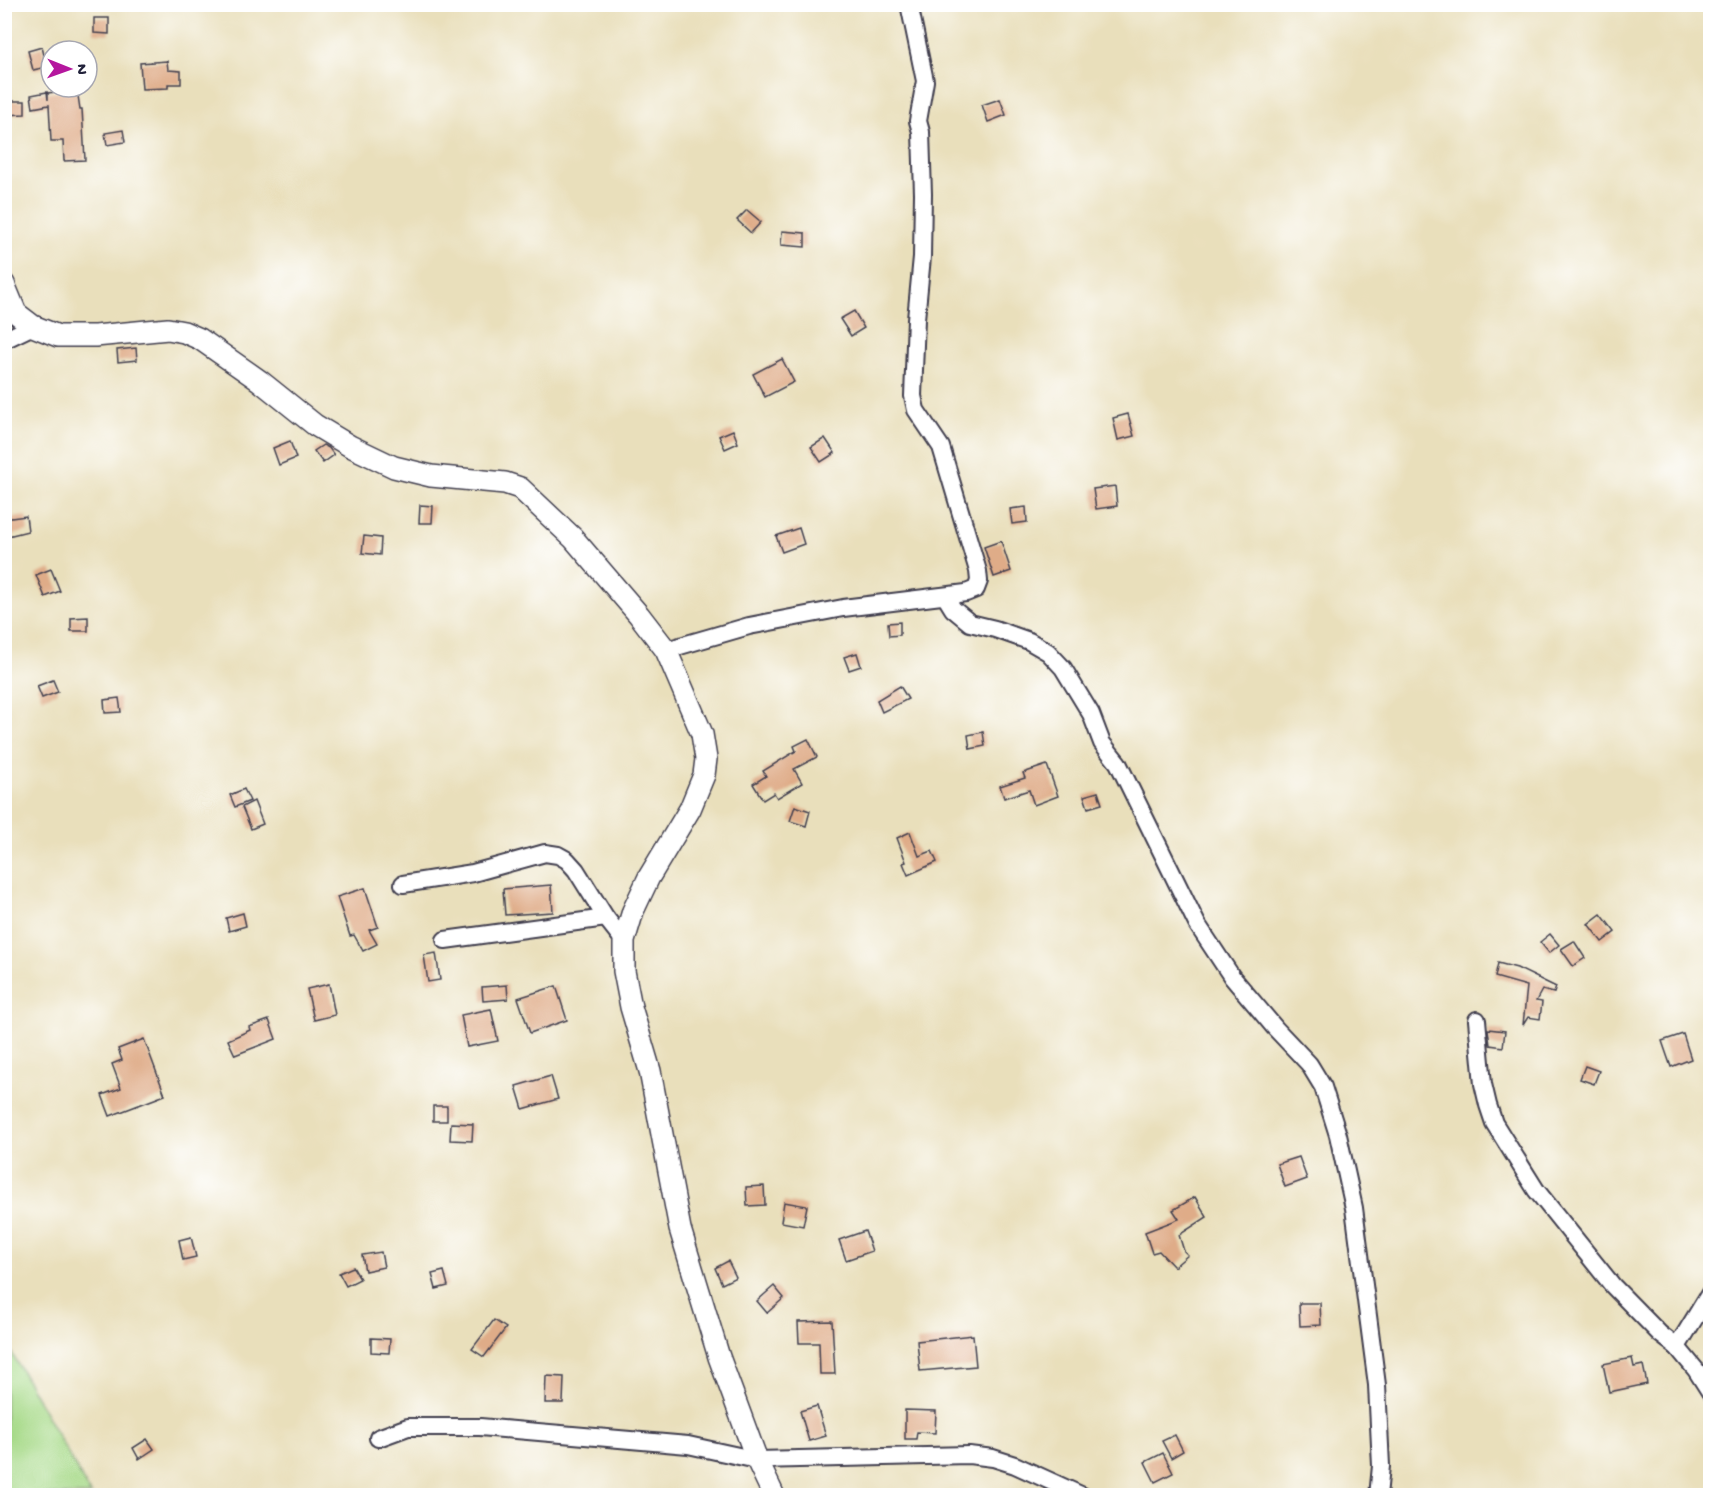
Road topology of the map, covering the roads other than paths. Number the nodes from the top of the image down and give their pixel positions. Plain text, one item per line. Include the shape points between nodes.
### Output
1 (909, 4) edge
2 (4, 284) edge
3 (33, 326) junction
4 (4, 340) edge
5 (945, 596) junction
6 (666, 650) junction
7 (404, 884) dead end
8 (606, 918) junction
9 (445, 940) dead end
10 (624, 941) junction
11 (1477, 1020) dead end
12 (1710, 1293) edge
13 (1677, 1347) junction
14 (1710, 1392) edge
15 (378, 1438) dead end
16 (758, 1460) junction
17 (774, 1496) edge
18 (1083, 1496) edge
19 (1378, 1496) edge

1 - 5 street via 925,81 918,121 922,257 913,396 916,410 941,447 979,581 976,589
2 - 3 street via 16,313
3 - 4 street
3 - 6 street via 58,336 168,329 184,332 260,381 315,425 394,467 520,488 573,538
5 - 6 street via 843,608 749,626
5 - 19 street via 970,623 1029,641 1048,652 1063,668 1091,714 1102,743 1118,763 1197,924 1232,977 1310,1064 1323,1087 1354,1208 1377,1385 1381,1466
6 - 10 street via 702,734 704,775 690,809 633,911
7 - 8 street via 472,873 545,853 558,855 576,870
8 - 9 street
8 - 10 street
10 - 16 street via 624,971 650,1071 680,1229 719,1357
11 - 13 street via 1483,1084 1494,1123 1536,1190 1613,1286
12 - 13 street
13 - 14 street
15 - 16 street via 408,1427 480,1427 688,1445
16 - 17 street
16 - 18 street via 969,1455 1015,1465

